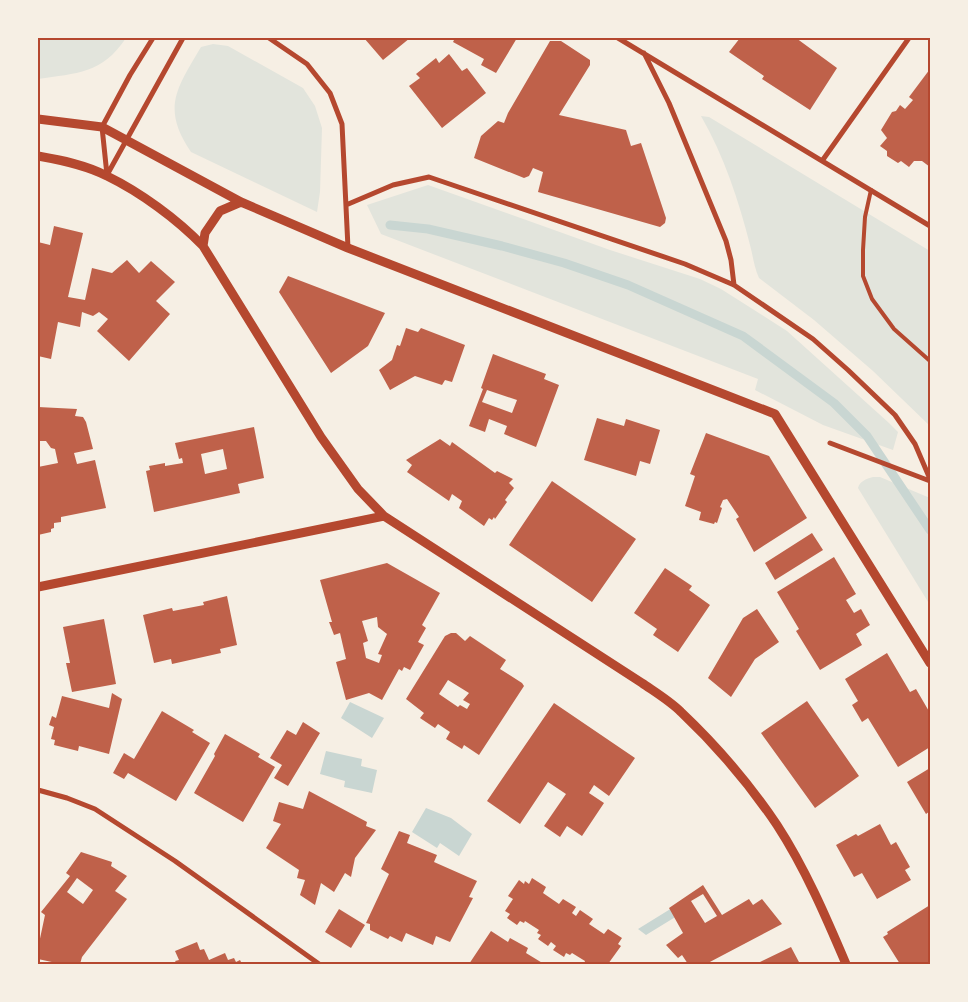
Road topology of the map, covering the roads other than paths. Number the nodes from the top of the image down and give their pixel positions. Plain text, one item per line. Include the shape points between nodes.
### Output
1 (152, 38) edge
2 (183, 38) edge
3 (268, 38) edge
4 (618, 38) edge
5 (909, 38) edge
6 (644, 53) junction
7 (38, 119) edge
8 (102, 127) junction
9 (127, 141) junction
10 (38, 156) edge
11 (822, 161) junction
12 (107, 176) junction
13 (871, 190) junction
14 (241, 202) junction
15 (346, 205) junction
16 (930, 226) edge
17 (203, 246) junction
18 (348, 248) junction
19 (734, 285) junction
20 (930, 361) edge
21 (830, 443) dead end
22 (930, 480) edge
23 (384, 516) junction
24 (38, 587) edge
25 (930, 663) edge
26 (38, 790) edge
27 (319, 964) edge
28 (846, 964) edge

1 - 8 street
2 - 9 street
3 - 15 street via 307,64 330,93 342,124
4 - 6 street
5 - 11 street
6 - 11 street
6 - 19 street via 669,103 719,222 731,260
7 - 8 street
8 - 9 street
8 - 12 street
9 - 12 street
9 - 14 street
10 - 12 street via 65,161
11 - 13 street
12 - 17 street via 164,212
13 - 16 street
13 - 20 lane via 863,250 866,283 872,299 894,329
14 - 17 street via 220,211 205,233
14 - 18 street
15 - 18 street
15 - 19 street via 393,184 429,177 685,264
17 - 23 street via 321,437 358,489
18 - 25 street via 775,414
19 - 22 street via 813,339 895,415 915,444
21 - 22 street
23 - 24 street
23 - 28 street via 680,711 717,749 777,826 826,915
26 - 27 street via 95,809 176,861

